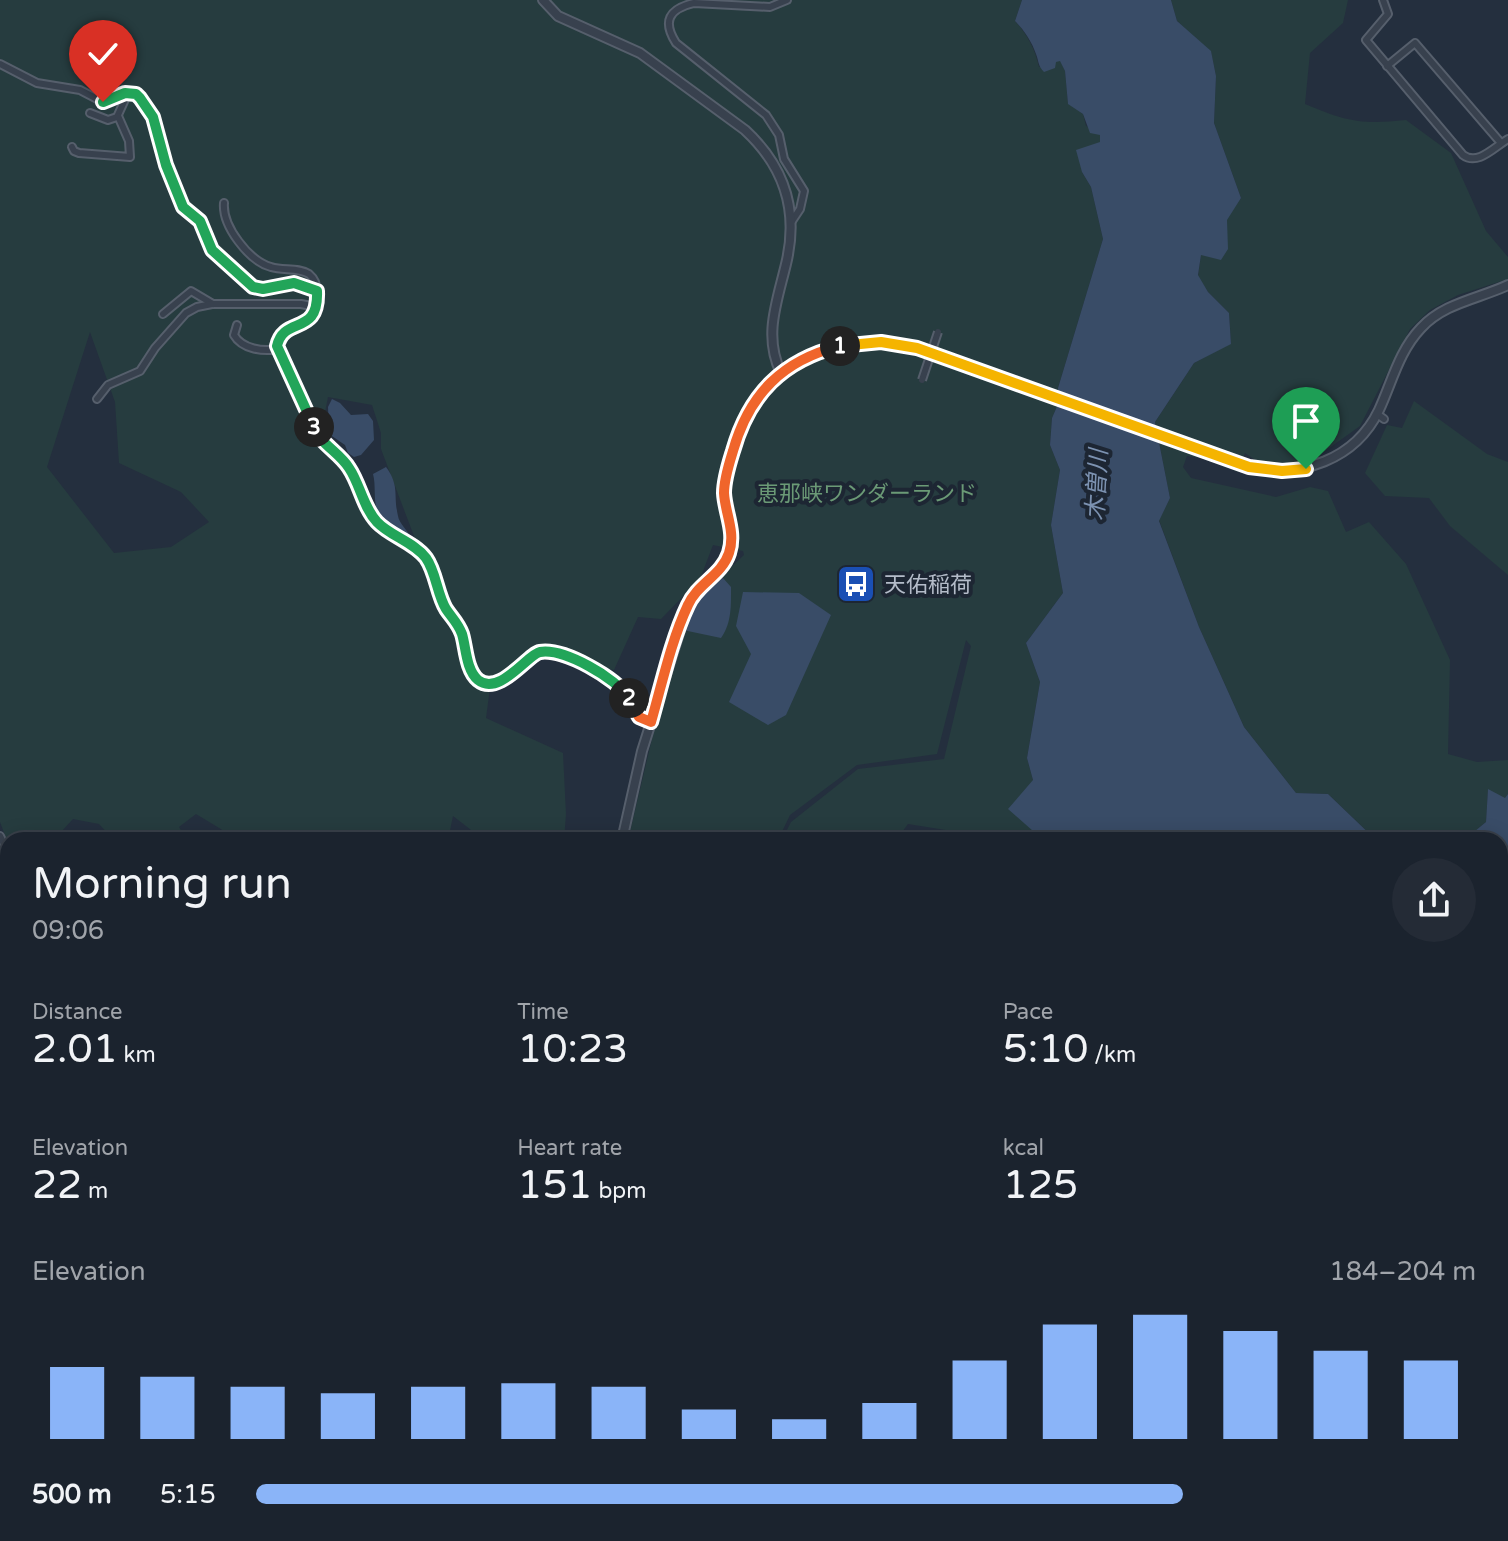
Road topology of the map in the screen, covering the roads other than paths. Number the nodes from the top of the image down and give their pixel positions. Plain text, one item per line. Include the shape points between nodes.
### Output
1 (543, 0) edge
2 (787, 0) edge
3 (1383, 0) edge
4 (0, 64) edge
5 (1387, 66) junction
6 (128, 93) junction
7 (90, 113) dead end
8 (118, 116) junction
9 (1505, 141) edge
10 (72, 147) dead end
11 (224, 203) dead end
12 (792, 221) junction
13 (1508, 285) edge
14 (317, 291) junction
15 (213, 304) junction
16 (317, 307) junction
17 (163, 314) dead end
18 (237, 325) dead end
19 (938, 332) dead end
20 (278, 349) junction
21 (781, 373) junction
22 (922, 380) dead end
23 (97, 399) dead end
24 (651, 722) junction
25 (624, 832) edge

1 - 12 street via 558,16 640,53 745,130 784,183
2 - 12 street via 770,7 694,3 669,18 668,28 676,43 766,115 779,135 784,159 804,191
3 - 5 street via 1388,14 1366,40
4 - 6 street via 37,83 80,90 103,102
5 - 9 street via 1466,157 1477,159
5 - 9 street via 1415,43
6 - 8 street
6 - 14 street via 136,94 149,109 183,207 200,221 212,250 253,287 294,283
7 - 8 street via 108,120
8 - 10 street via 130,157 79,153
11 - 14 street via 228,222 250,255 272,268 310,275
12 - 21 street via 771,332 773,358
13 - 21 street via 1455,304 1420,328 1405,351 1380,417 1335,458 1295,471 1249,467 917,348 851,344 828,349
14 - 16 street
15 - 16 street
15 - 17 street via 191,291
15 - 23 street via 186,313 140,371 108,385
16 - 20 street via 313,317 278,339
18 - 20 street via 234,335 241,343
19 - 22 street, bridge
20 - 24 street via 315,432 350,469 378,523 425,557 478,680 498,681 534,654 559,655 622,686 639,717
21 - 24 street via 755,402 736,440 724,488 729,553 688,605
24 - 25 street

